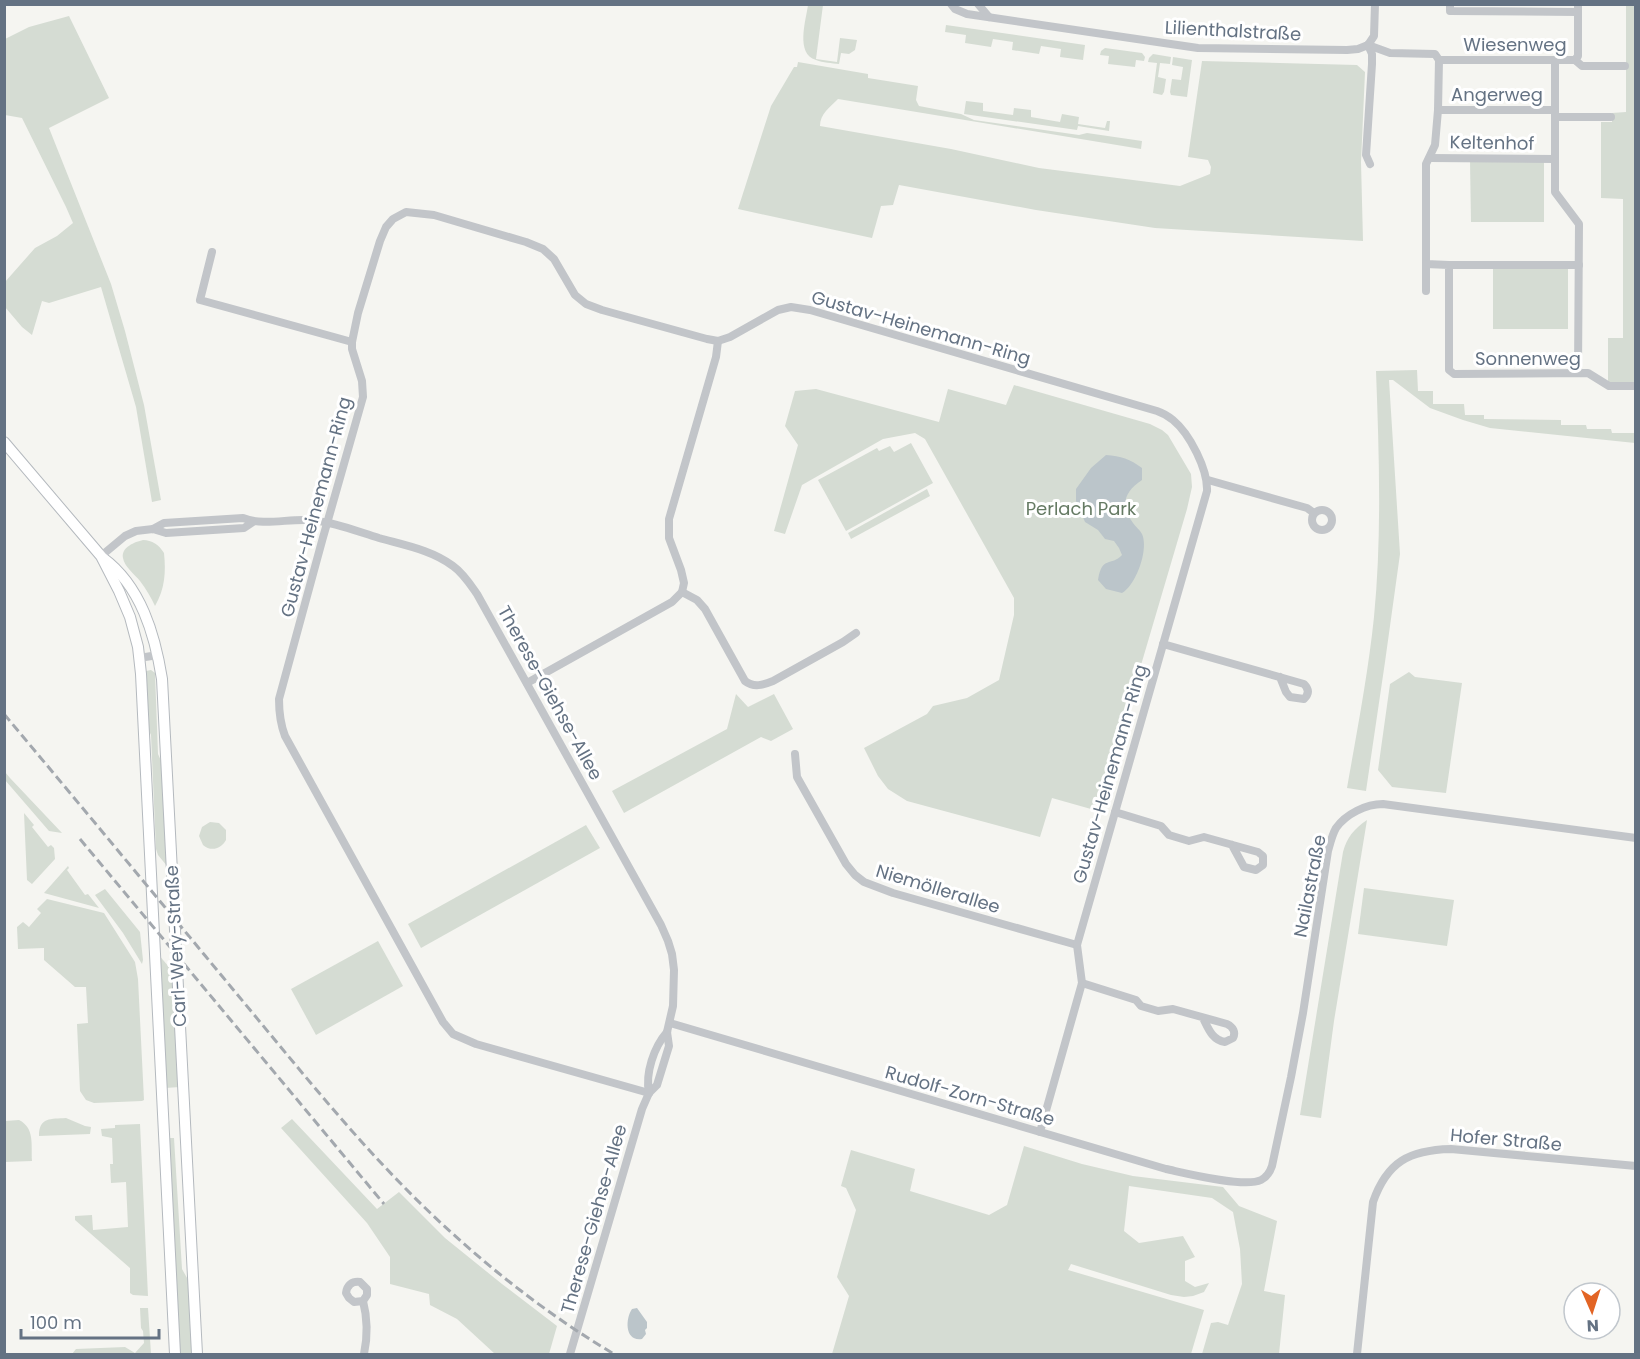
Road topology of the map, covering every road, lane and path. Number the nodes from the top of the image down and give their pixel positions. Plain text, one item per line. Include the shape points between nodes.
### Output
1 (951, 4) edge
2 (976, 4) edge
3 (1375, 4) edge
4 (1450, 4) edge
5 (1578, 8) edge
6 (962, 12) junction
7 (990, 18) junction
8 (1368, 45) junction
9 (1437, 57) junction
10 (1555, 60) junction
11 (1575, 60) junction
12 (1625, 66) dead end
13 (1438, 110) junction
14 (1555, 114) junction
15 (1611, 117) dead end
16 (1430, 158) junction
17 (1554, 159) junction
18 (1370, 164) dead end
19 (212, 252) dead end
20 (1426, 264) junction
21 (1449, 265) junction
22 (1579, 265) junction
23 (1426, 291) dead end
24 (718, 340) junction
25 (352, 342) junction
26 (1578, 373) junction
27 (1635, 386) edge
28 (4, 442) edge
29 (1208, 480) junction
30 (1314, 513) dead end
31 (327, 523) junction
32 (101, 556) junction
33 (682, 592) junction
34 (856, 633) dead end
35 (1163, 644) junction
36 (158, 655) junction
37 (139, 658) junction
38 (1280, 677) dead end
39 (527, 683) junction
40 (795, 754) dead end
41 (1115, 812) junction
42 (1635, 838) edge
43 (1232, 845) dead end
44 (1077, 945) junction
45 (1082, 983) junction
46 (1203, 1018) dead end
47 (670, 1023) junction
48 (649, 1093) junction
49 (1040, 1132) junction
50 (1635, 1166) edge
51 (1264, 1179) joint
52 (363, 1301) dead end
53 (176, 1354) edge
54 (197, 1354) edge
55 (364, 1354) edge
56 (570, 1354) edge
57 (1357, 1354) edge

1 - 6 street, Lilienthalstraße
2 - 6 street
2 - 7 street
3 - 8 street via 1374,36
4 - 5 street via 1450,11
5 - 11 street
6 - 7 street, Lilienthalstraße
7 - 8 street, Lilienthalstraße via 1198,48 1347,50
8 - 9 street, Wiesenweg via 1390,53
8 - 18 street via 1372,54 1366,155
9 - 10 street, Wiesenweg
9 - 13 street
10 - 11 street, Wiesenweg
10 - 14 street, Keltenhof
11 - 12 street, Wiesenweg via 1582,66
13 - 14 street, Angerweg
13 - 16 street
14 - 15 street, Angerweg
14 - 17 street, Keltenhof
16 - 17 street, Keltenhof
16 - 20 street via 1426,164
17 - 22 street, Keltenhof via 1555,192 1579,224
19 - 25 street via 200,300
20 - 21 street
20 - 23 street
21 - 22 street
21 - 26 street, Sonnenweg via 1449,370 1454,374
22 - 26 street, Keltenhof
24 - 25 street, Gustav-Heinemann-Ring via 677,332 586,304 575,295 554,259 526,242 434,215 406,212 393,219 380,241
24 - 29 street, Gustav-Heinemann-Ring via 778,310 810,310 1157,411 1184,433
24 - 33 street via 669,519 669,538 684,583
25 - 31 street, Gustav-Heinemann-Ring via 363,397
26 - 27 street, Sonnenweg via 1587,373 1609,386
28 - 32 main road, Carl-Wery-Straße
29 - 30 street
29 - 35 street, Gustav-Heinemann-Ring
31 - 32 street, Therese-Giehse-Allee via 253,522 243,518 164,524 125,536
31 - 39 street, Therese-Giehse-Allee via 429,553 453,566 477,594
31 - 48 street, Gustav-Heinemann-Ring via 279,699 281,724 443,1022 453,1034 476,1044
32 - 36 main road, Carl-Wery-Straße via 115,567 139,602
32 - 37 main road, Carl-Wery-Straße via 125,605
33 - 34 street via 698,600 705,609 750,685 773,681
33 - 39 street via 672,602
35 - 38 street
35 - 41 street, Gustav-Heinemann-Ring
36 - 37 street
36 - 54 main road, Carl-Wery-Straße
37 - 53 main road, Carl-Wery-Straße
39 - 47 street, Therese-Giehse-Allee via 668,941 674,970
40 - 44 street, Niemöllerallee via 797,777 846,864 864,882
41 - 43 street via 1161,826 1169,835 1189,841 1204,837
41 - 44 street, Gustav-Heinemann-Ring
42 - 51 street, Nailastraße via 1383,804 1359,810 1342,822 1328,851 1292,1077 1272,1166
44 - 45 street, Gustav-Heinemann-Ring
45 - 46 street via 1136,999 1141,1006 1158,1011 1173,1009
45 - 49 street, Gustav-Heinemann-Ring
47 - 48 street, Therese-Giehse-Allee via 669,1046 657,1085
47 - 49 street, Rudolf-Zorn-Straße
48 - 56 street, Therese-Giehse-Allee
49 - 51 street, Rudolf-Zorn-Straße via 1190,1175 1234,1181
50 - 57 street, Hofer Straße via 1451,1149 1406,1157 1384,1179 1373,1202
52 - 55 street via 368,1322

